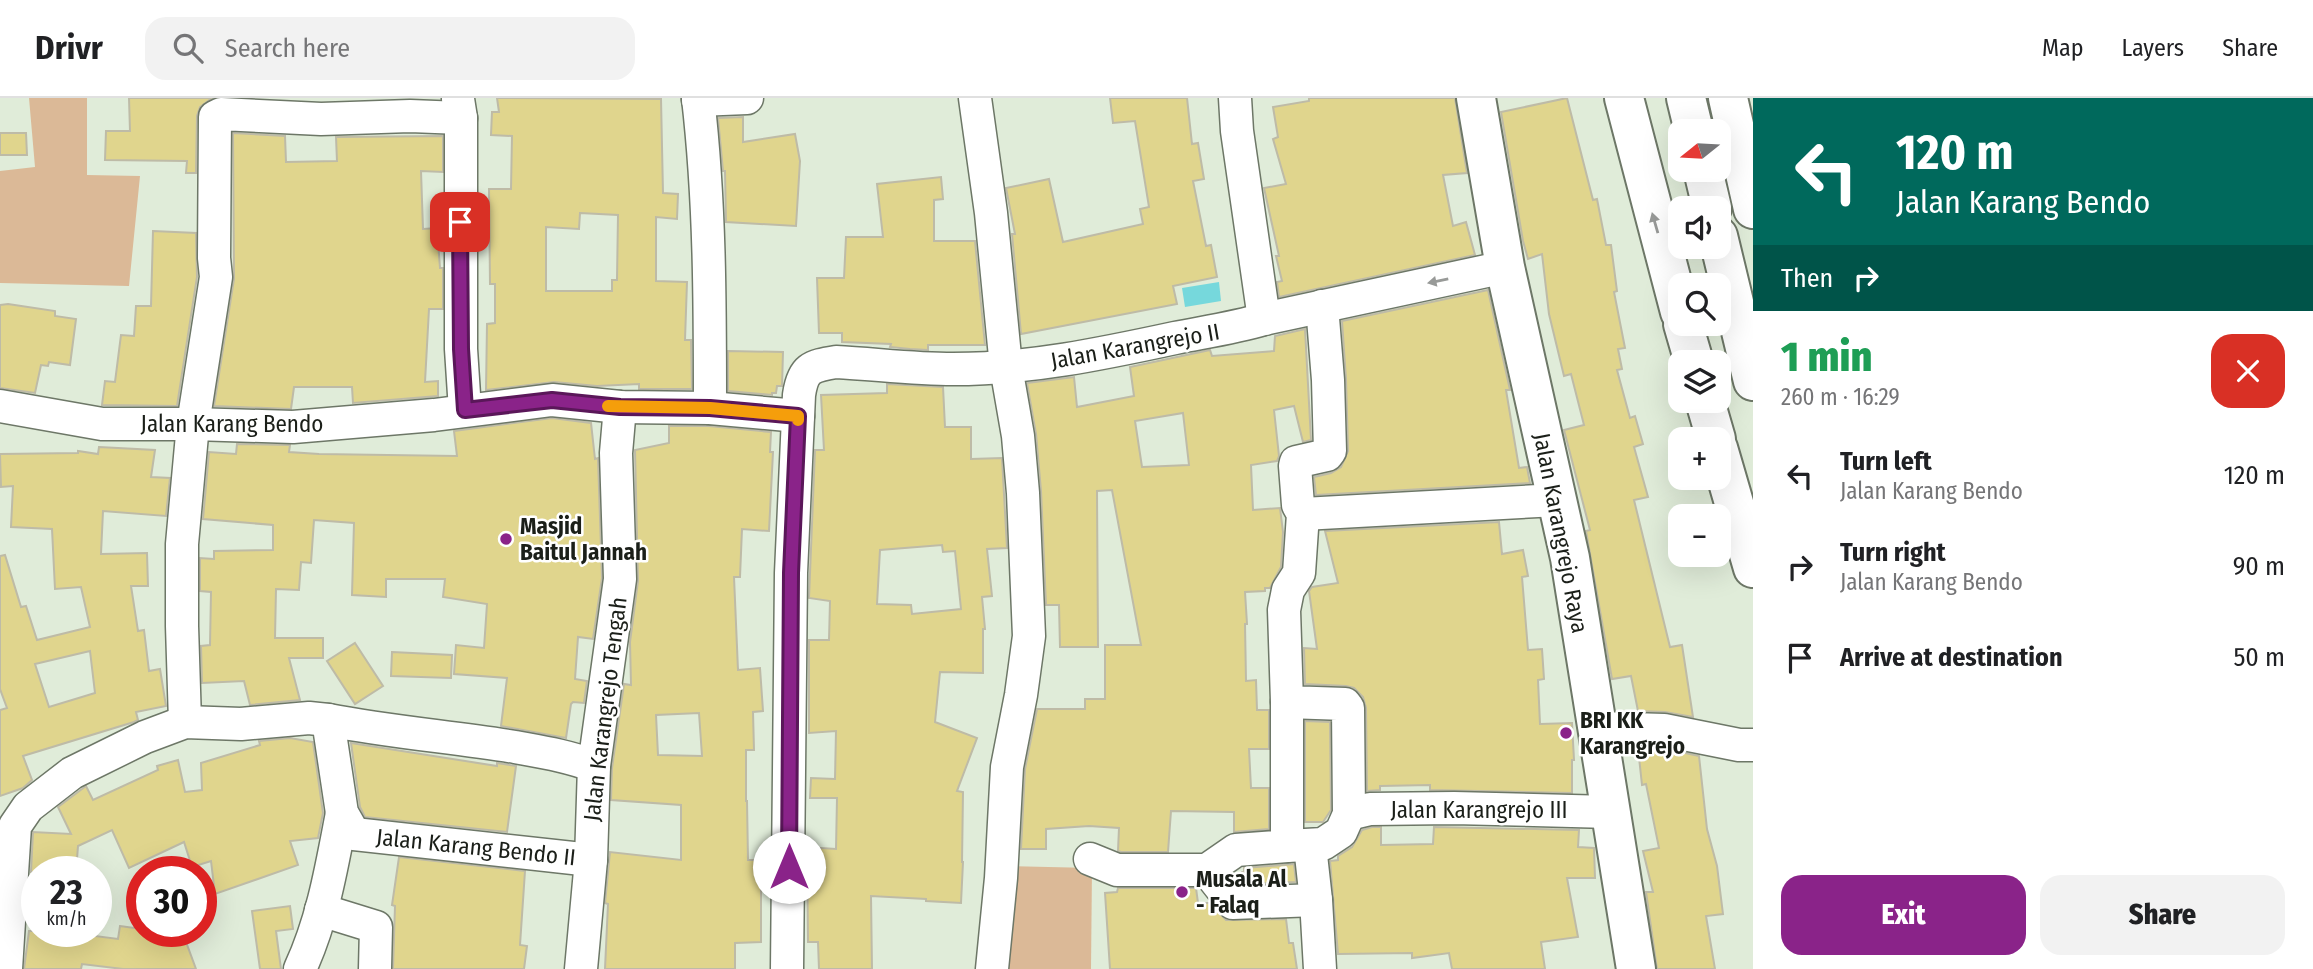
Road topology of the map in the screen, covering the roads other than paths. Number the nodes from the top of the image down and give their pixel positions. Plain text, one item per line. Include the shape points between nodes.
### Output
1 (747, 98) edge
2 (975, 98) edge
3 (1235, 98) edge
4 (1476, 98) edge
5 (1623, 98) edge
6 (1686, 98) edge
7 (1728, 98) edge
8 (698, 99) edge
9 (459, 108) edge
10 (1691, 119) edge
11 (1753, 209) edge
12 (1724, 259) edge
13 (1505, 268) junction
14 (1670, 273) edge
15 (1322, 306) junction
16 (1264, 319) junction
17 (1006, 367) junction
18 (1753, 381) edge
19 (0, 406) edge
20 (620, 407) junction
21 (710, 408) junction
22 (465, 410) junction
23 (798, 416) junction
24 (193, 424) junction
25 (1730, 490) edge
26 (1557, 500) junction
27 (1303, 514) junction
28 (1753, 568) edge
29 (1287, 702) junction
30 (328, 720) junction
31 (185, 722) junction
32 (1597, 728) junction
33 (1753, 745) edge
34 (594, 766) junction
35 (1610, 812) junction
36 (342, 813) junction
37 (1349, 814) junction
38 (8, 816) edge
39 (1298, 846) junction
40 (1090, 859) dead end
41 (591, 860) junction
42 (1207, 870) junction
43 (1316, 901) junction
44 (321, 910) junction
45 (6, 969) edge
46 (300, 969) edge
47 (375, 969) edge
48 (581, 969) edge
49 (787, 969) edge
50 (992, 969) edge
51 (1320, 969) edge
52 (1636, 969) edge

1 - 8 street
2 - 17 street
3 - 16 street
4 - 13 main road, Jalan Karangrejo Raya
14 -> 5 main road
6 - 10 main road
7 - 11 main road
8 - 21 street via 705,150
9 - 22 street
9 - 24 street via 410,116 215,117 216,277
12 - 18 main road
13 -> 15 street, Jalan Karangrejo II
13 - 26 main road, Jalan Karangrejo Raya
15 - 16 street, Jalan Karangrejo II
15 - 27 street via 1330,451 1295,466 1297,505
16 - 17 street, Jalan Karangrejo II via 1081,359
17 - 23 street, Jalan Karangrejo II via 818,365 801,380
17 - 50 street via 1023,493 1029,636 1007,767
19 - 24 street, Jalan Karang Bendo via 103,424
20 - 21 street, Jalan Karang Bendo
20 - 22 street, Jalan Karang Bendo via 552,400
20 - 34 street, Jalan Karangrejo Tengah via 616,453 620,579
21 - 23 street, Jalan Karang Bendo
22 - 24 street, Jalan Karang Bendo via 293,427
23 - 49 street, Jalan Karangrejo II via 791,573
24 - 31 street via 183,544
25 - 28 main road
26 - 27 street
26 - 32 main road, Jalan Karangrejo Raya
27 - 29 street via 1299,573 1287,593 1284,610
29 - 37 street via 1345,704 1348,708
29 - 39 street
30 - 31 street
30 - 34 street via 497,744
30 - 36 street
31 - 38 street via 72,773 28,807
32 - 33 street via 1664,730
32 - 35 main road, Jalan Karangrejo Raya
34 - 41 street, Jalan Karangrejo Tengah
35 - 37 street, Jalan Karangrejo III via 1430,808
35 - 52 main road, Jalan Karangrejo Raya
36 - 41 street, Jalan Karang Bendo II via 354,834
36 - 44 street
37 - 39 street via 1331,841
38 - 45 street
39 - 42 street via 1236,850
39 - 43 street
40 - 42 street via 1117,870
41 - 48 street, Jalan Karangrejo Tengah
42 - 43 street via 1233,903
43 - 51 street
44 - 46 street
44 - 47 street via 376,927

